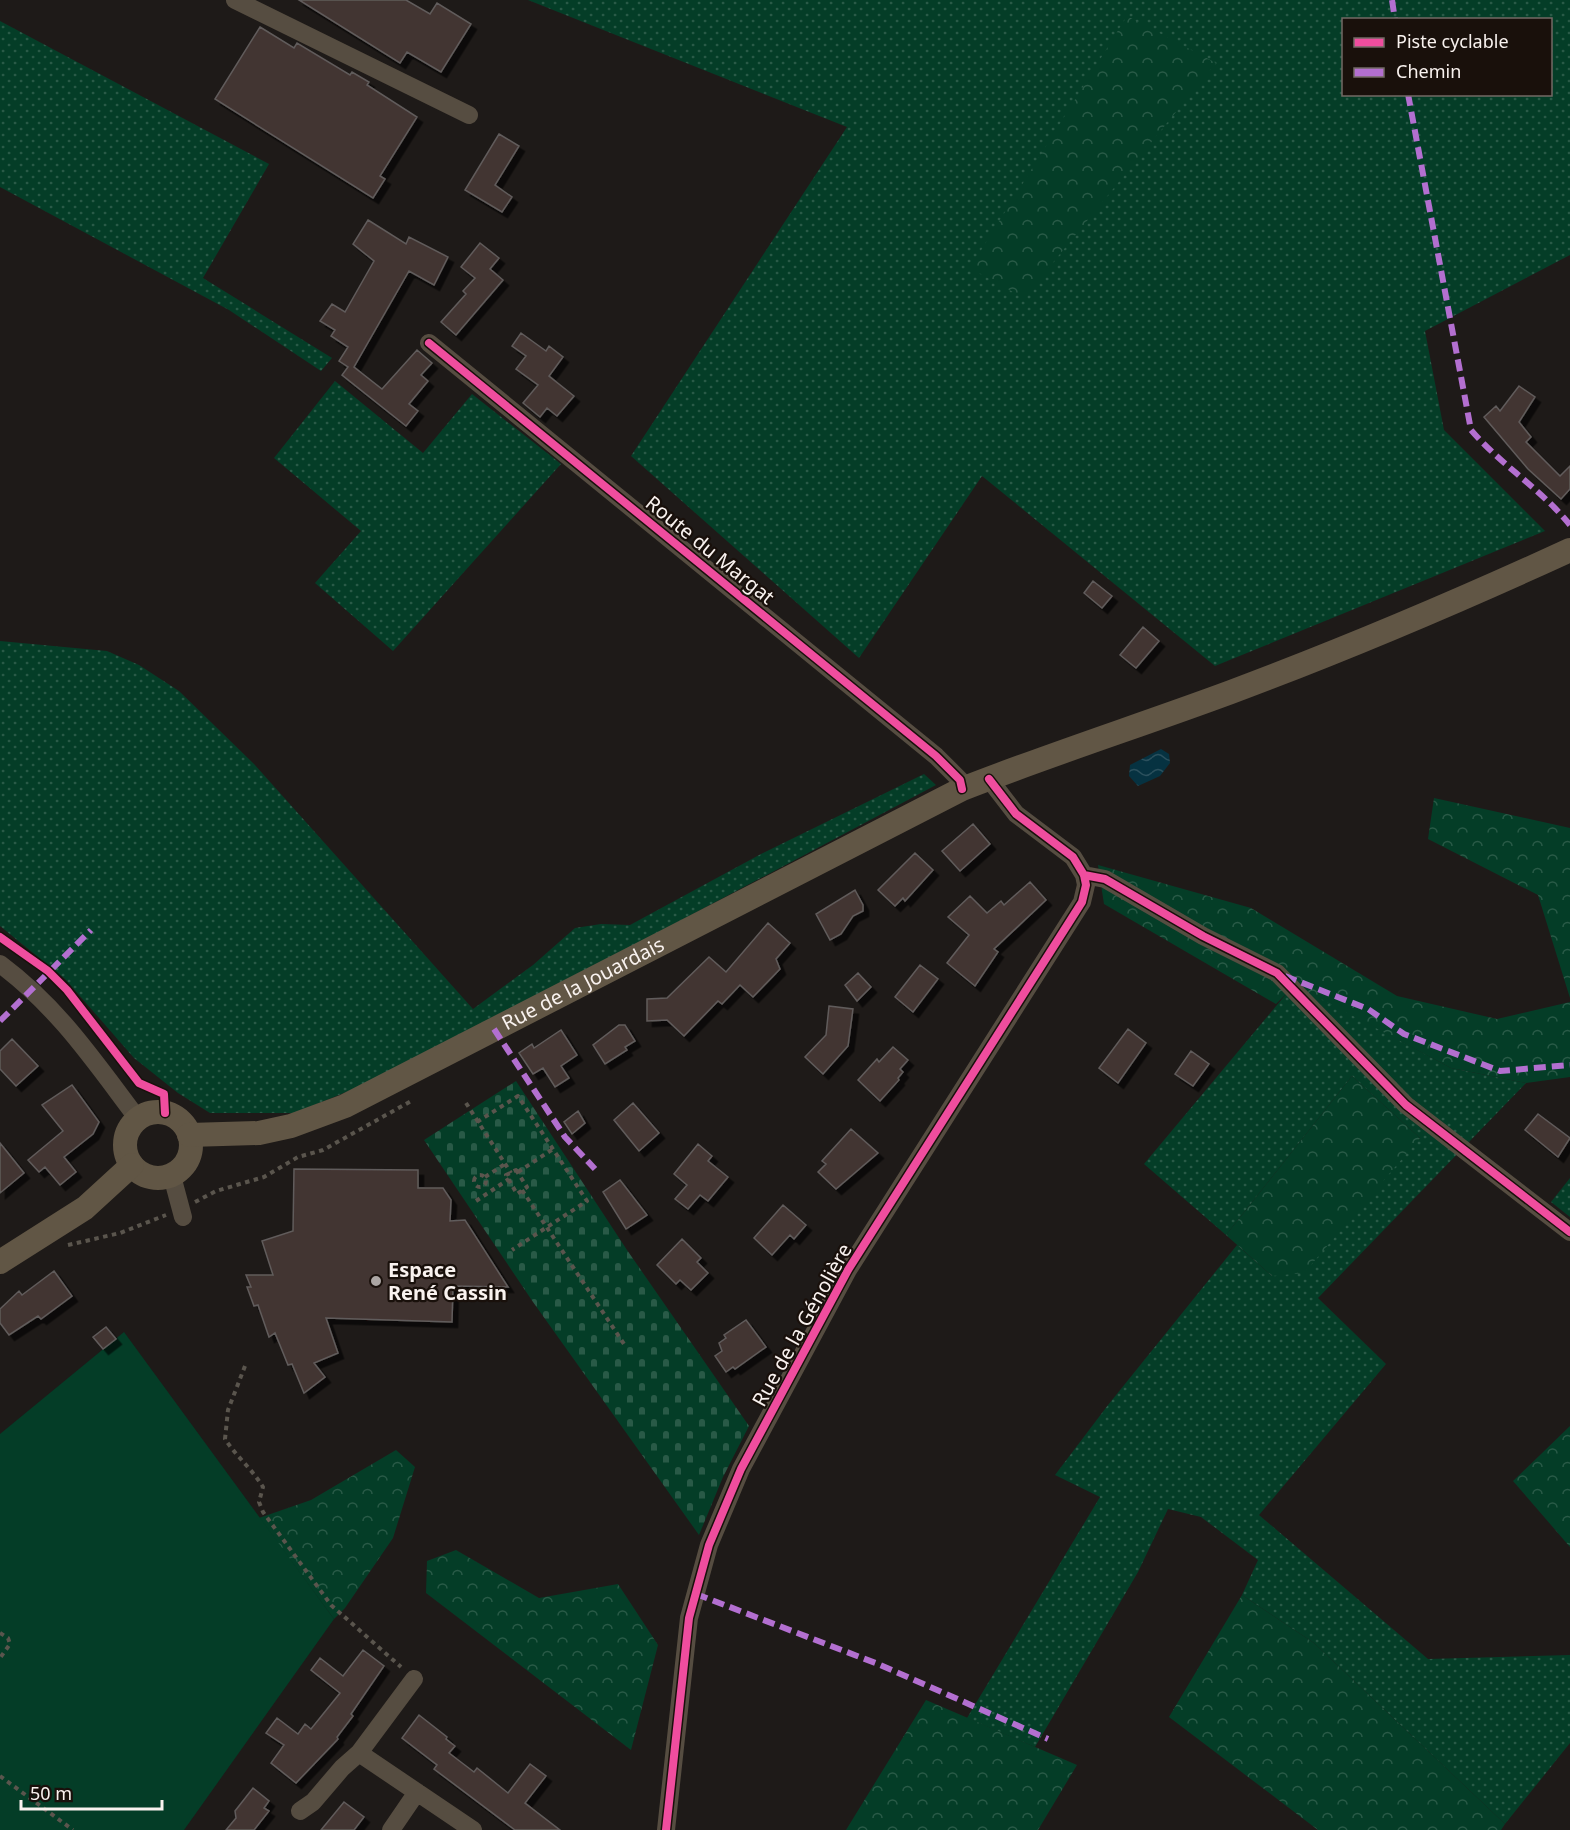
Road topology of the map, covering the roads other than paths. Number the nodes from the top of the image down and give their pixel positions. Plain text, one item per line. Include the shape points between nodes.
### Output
1 (235, 0) edge
2 (469, 116) dead end
3 (429, 343) dead end
4 (1570, 550) edge
5 (988, 778) junction
6 (962, 789) junction
7 (1084, 875) junction
8 (0, 964) edge
9 (138, 1119) junction
10 (189, 1135) junction
11 (132, 1165) junction
12 (171, 1176) junction
13 (182, 1213) road end
14 (1570, 1232) edge
15 (0, 1262) edge
16 (414, 1679) road end
17 (360, 1753) junction
18 (417, 1792) junction
19 (300, 1811) dead end
20 (391, 1830) edge
21 (473, 1830) edge
22 (666, 1830) edge

1 - 2 street
3 - 6 street, Route du Margat via 936,756 960,780
4 - 5 main road, Rue de la Jouardais via 1403,624 1231,692
5 - 6 main road, Rue de la Jouardais
5 - 7 street via 1016,814 1073,857
6 - 10 main road, Rue de la Jouardais via 345,1106 259,1133
7 - 14 street via 1104,879 1277,973 1406,1106
7 - 22 street, Rue de la Génolière via 1082,902 848,1270 741,1469 709,1545 689,1618
8 - 9 street via 32,988 58,1015
9 - 10 main road via 155,1112 165,1113 180,1121
9 - 11 main road via 126,1136 127,1156
10 - 12 main road via 190,1154
11 - 12 main road via 150,1177
11 - 15 main road via 85,1208
12 - 13 street
16 - 17 street
17 - 18 street
17 - 19 street
18 - 20 street
18 - 21 street

